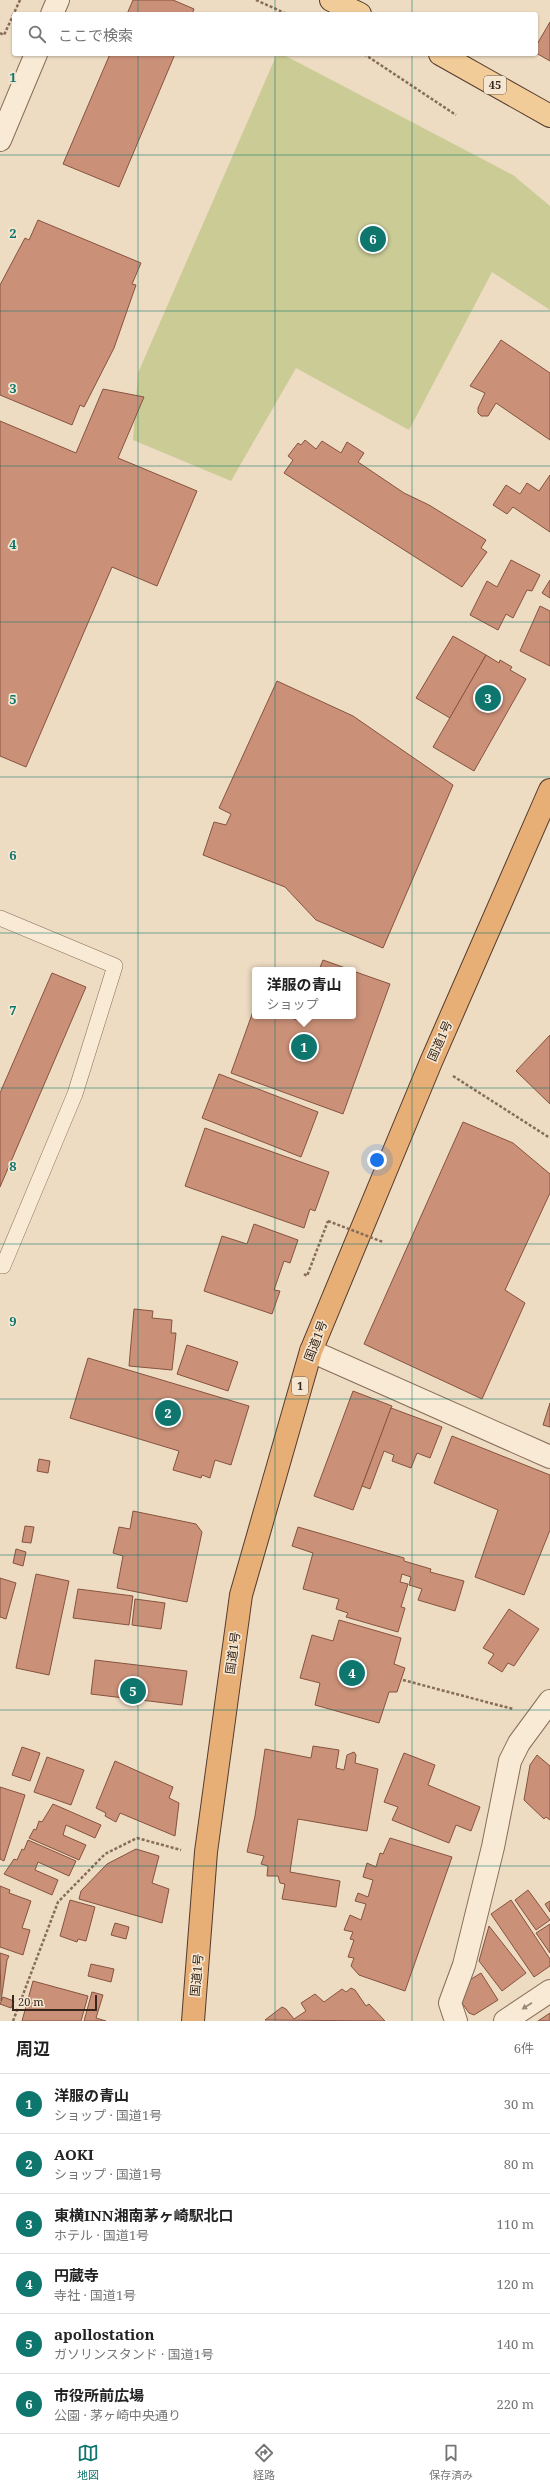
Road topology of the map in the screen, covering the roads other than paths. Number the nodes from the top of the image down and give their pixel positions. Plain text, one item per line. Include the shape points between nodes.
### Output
1 (58, 0) edge
2 (331, 0) edge
3 (53, 12) edge
4 (356, 12) edge
5 (35, 56) edge
6 (444, 56) edge
7 (550, 116) edge
8 (0, 140) edge
9 (550, 790) edge
10 (0, 918) edge
11 (0, 1266) edge
12 (311, 1351) junction
13 (550, 1457) edge
14 (545, 1708) edge
15 (550, 1991) edge
16 (193, 2021) edge
17 (456, 2021) edge
18 (505, 2021) edge

1 - 3 street
2 - 4 main road
5 - 8 street
6 - 7 main road, 45
9 - 12 highway, 国道1号 / 1 via 431,1062
10 - 11 lane via 115,966 75,1094 3,1266
12 - 13 street
12 - 16 highway, 国道1号 / 1 via 240,1595 206,1852
14 - 17 street via 519,1742 510,1761 493,1846 464,1965 450,2003
15 -> 18 street

